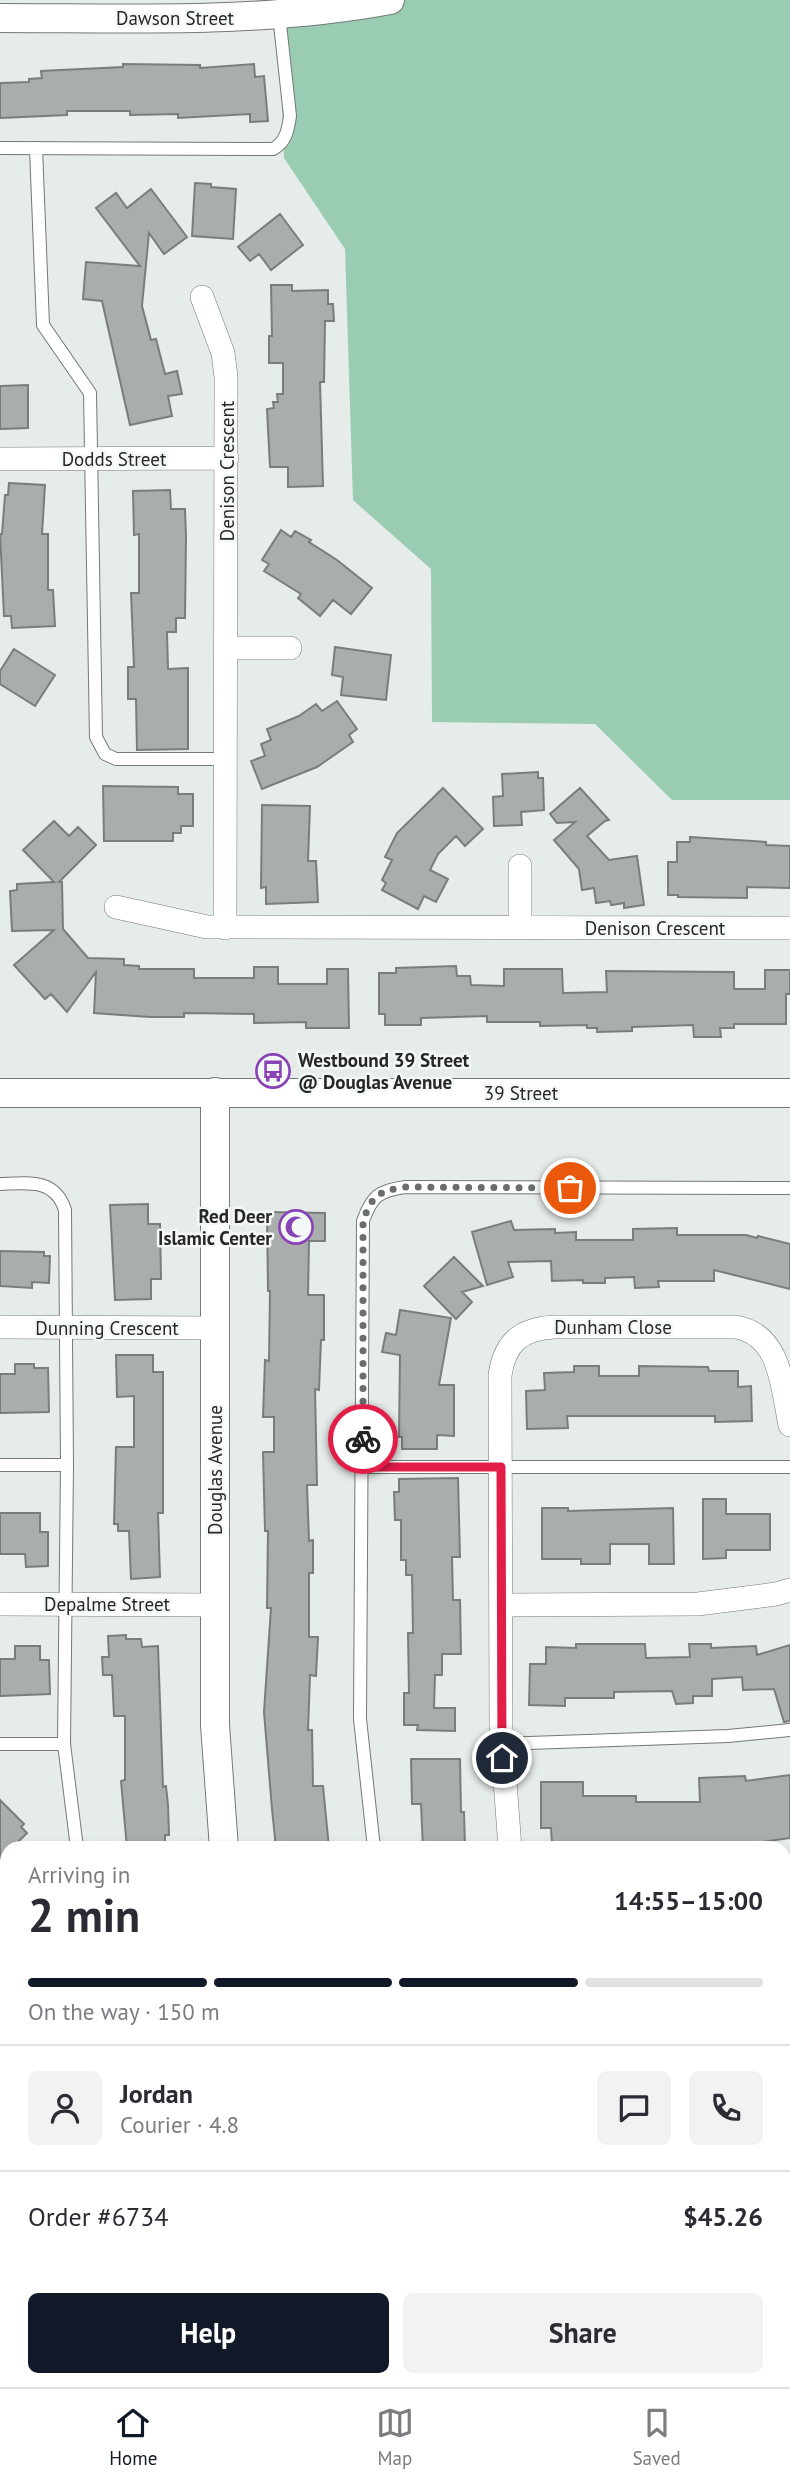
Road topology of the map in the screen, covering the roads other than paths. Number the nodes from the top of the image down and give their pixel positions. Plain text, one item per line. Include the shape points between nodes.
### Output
1 (390, 0) edge
2 (279, 15) junction
3 (0, 18) edge
4 (0, 148) edge
5 (36, 148) junction
6 (202, 297) dead end
7 (227, 458) junction
8 (0, 459) edge
9 (91, 459) junction
10 (228, 648) junction
11 (290, 648) dead end
12 (226, 759) junction
13 (520, 866) dead end
14 (116, 907) dead end
15 (225, 928) junction
16 (520, 928) junction
17 (790, 928) edge
18 (215, 1092) junction
19 (0, 1093) edge
20 (790, 1093) edge
21 (0, 1184) edge
22 (790, 1188) edge
23 (0, 1327) edge
24 (65, 1327) junction
25 (215, 1328) junction
26 (790, 1425) edge
27 (0, 1465) edge
28 (67, 1465) junction
29 (363, 1467) junction
30 (501, 1467) junction
31 (790, 1467) edge
32 (790, 1590) edge
33 (0, 1604) edge
34 (65, 1604) junction
35 (214, 1605) junction
36 (500, 1605) junction
37 (790, 1730) edge
38 (0, 1744) edge
39 (64, 1744) junction
40 (501, 1744) junction
41 (75, 1841) edge
42 (223, 1841) edge
43 (373, 1841) edge
44 (509, 1841) edge

1 - 2 street, Dawson Street
2 - 3 street, Dawson Street
2 - 5 lane via 290,116 282,145 273,149
4 - 5 lane
5 - 9 lane via 43,326 90,393
6 - 7 street, Denison Crescent via 225,365
7 - 9 street, Dodds Street
7 - 10 street, Denison Crescent
8 - 9 street, Dodds Street
9 - 12 lane via 99,747 116,759
10 - 11 street
10 - 12 street, Denison Crescent
12 - 15 street, Denison Crescent
13 - 16 street
14 - 15 street, Denison Crescent
15 - 16 street, Denison Crescent
16 - 17 street, Denison Crescent
18 - 19 street, 39 Street
18 - 20 street, 39 Street
18 - 25 street, Douglas Avenue
21 - 24 lane via 44,1185 61,1198 65,1210
22 - 29 lane via 405,1187 376,1195 363,1221
23 - 24 street, Dunning Crescent
24 - 25 street, Dunning Crescent
24 - 28 lane
25 - 35 street, Douglas Avenue
26 - 30 street, Dunham Close via 774,1354 747,1329 543,1327 512,1343 502,1362
27 - 28 lane
28 - 34 lane
29 - 30 lane
29 - 43 lane via 360,1719
30 - 31 lane
30 - 36 street, Dunham Close
32 - 36 street via 698,1604
33 - 34 street, Depalme Street
34 - 35 street, Depalme Street
34 - 39 lane
35 - 42 street, Douglas Avenue via 215,1725
36 - 40 street, Dunham Close
37 - 40 lane
38 - 39 lane
39 - 41 lane
40 - 44 street, Dunham Close

